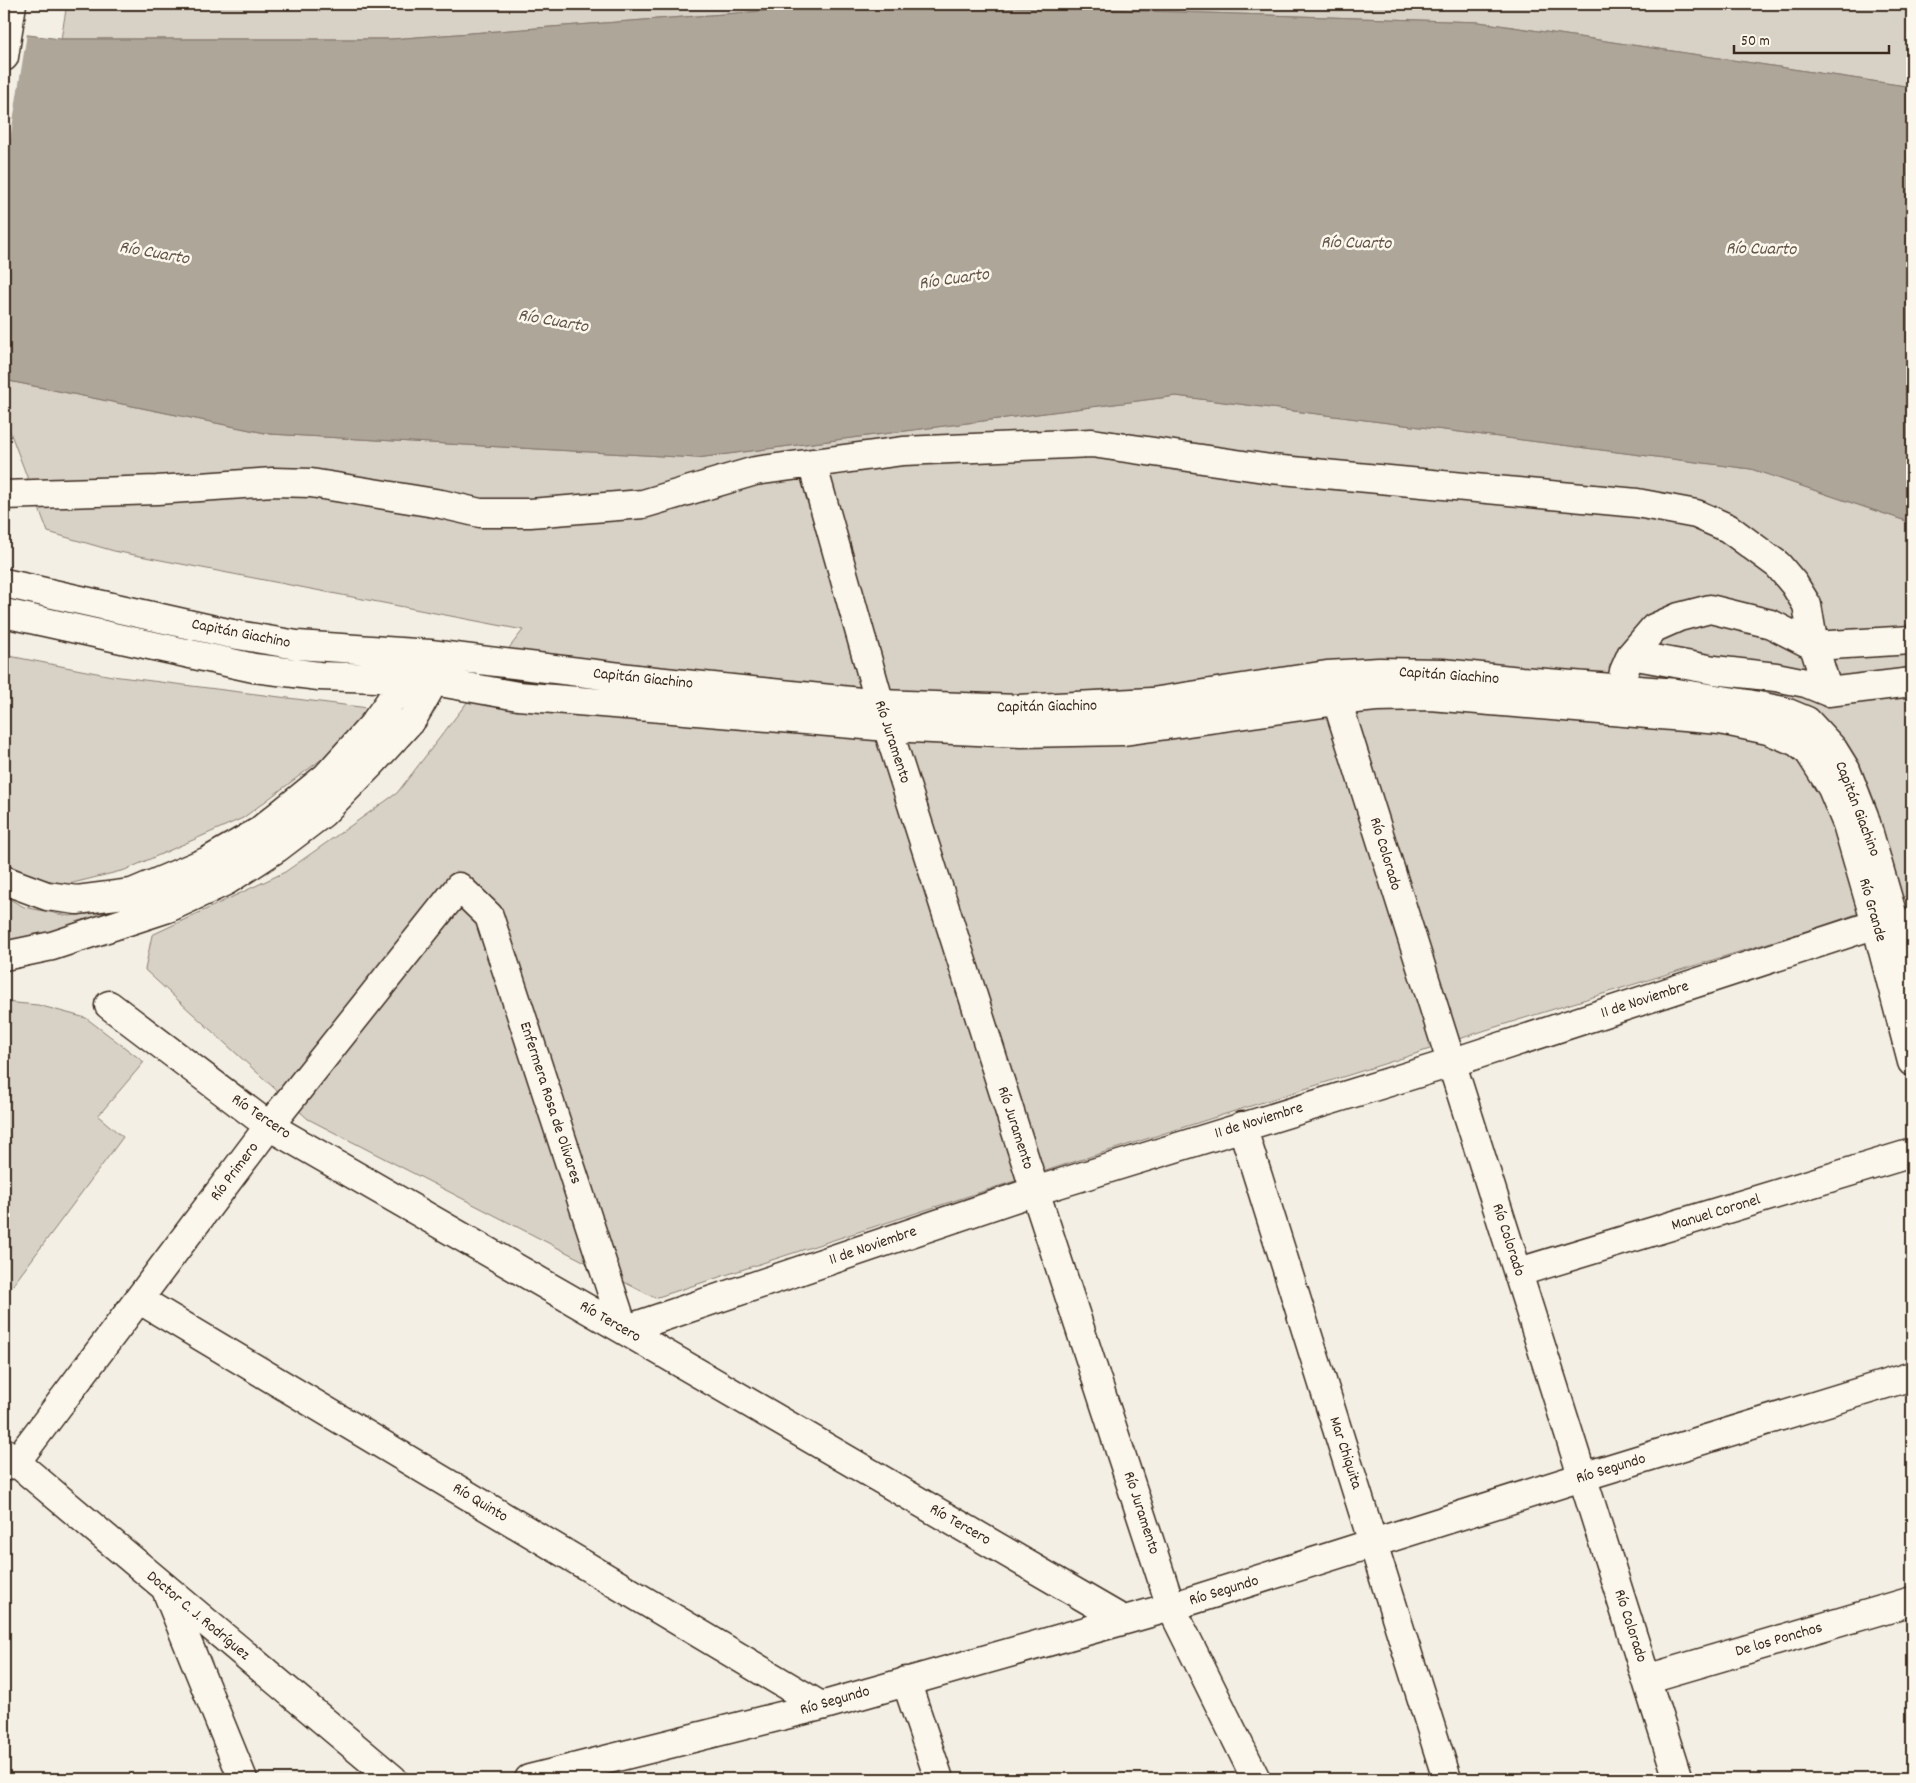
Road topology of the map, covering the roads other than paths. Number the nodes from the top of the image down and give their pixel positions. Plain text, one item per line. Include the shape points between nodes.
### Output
1 (12, 4) edge
2 (4, 57) edge
3 (812, 463) junction
4 (4, 495) edge
5 (4, 583) edge
6 (4, 613) edge
7 (1912, 640) edge
8 (1814, 646) junction
9 (430, 654) junction
10 (1631, 655) junction
11 (406, 679) junction
12 (434, 681) junction
13 (1912, 682) edge
14 (1828, 692) junction
15 (1618, 700) junction
16 (1337, 701) junction
17 (884, 716) junction
18 (1797, 742) joint
19 (4, 880) edge
20 (459, 887) joint
21 (1885, 921) junction
22 (4, 956) edge
23 (1912, 982) edge
24 (109, 1005) dead end
25 (1912, 1062) edge
26 (1450, 1063) junction
27 (269, 1126) junction
28 (1242, 1126) junction
29 (1912, 1153) edge
30 (1035, 1191) junction
31 (1519, 1272) junction
32 (140, 1300) junction
33 (624, 1330) junction
34 (1912, 1376) edge
35 (8, 1460) edge
36 (1582, 1477) junction
37 (1374, 1544) junction
38 (165, 1588) junction
39 (1912, 1601) edge
40 (1171, 1607) junction
41 (1124, 1620) junction
42 (1646, 1678) junction
43 (906, 1681) junction
44 (821, 1706) junction
45 (243, 1779) edge
46 (393, 1779) edge
47 (529, 1779) edge
48 (939, 1779) edge
49 (1256, 1779) edge
50 (1447, 1779) edge
51 (1678, 1779) edge

1 - 2 street
3 - 4 street via 755,471 643,504 530,513 480,513 432,502 311,484 273,482
3 - 8 street via 903,452 1092,443 1271,469 1646,504 1696,514 1728,528 1778,565 1807,605
3 - 17 street, Río Juramento
5 - 9 street, Capitán Giachino via 232,634 297,645
6 - 11 street, Capitán Giachino via 254,668 319,676
7 - 8 street
8 - 10 street via 1771,624 1710,609 1654,628
8 - 14 street
9 - 11 street
9 - 12 street
9 - 17 street, Capitán Giachino via 645,680
10 - 14 street via 1714,670 1776,676
10 - 15 street
11 - 12 street, Capitán Giachino
11 - 19 street via 373,725 328,776 258,832 208,861 132,893 77,900 46,896
12 - 17 street, Capitán Giachino via 518,696
12 - 22 street via 413,718 323,813 277,848 226,880 168,908 52,946
13 - 14 street
15 - 16 street, Capitán Giachino via 1430,696
15 - 17 street, Capitán Giachino via 1442,673 1379,672 1327,675 1142,703
15 - 18 street, Capitán Giachino via 1768,730
15 - 21 street, Capitán Giachino via 1677,693 1783,711 1807,721 1833,749 1846,770 1864,816
16 - 17 street, Capitán Giachino via 1124,731 1021,733
16 - 26 street, Río Colorado
17 - 30 street, Río Juramento
18 - 21 street, Río Grande via 1809,752 1832,788
20 - 27 street, Río Primero
20 - 33 street, Enfermera Rosa de Olivares via 489,916
21 - 23 street, Capitán Giachino
21 - 25 street, Río Grande
21 - 26 street, 11 de Noviembre
24 - 27 street, Río Tercero
26 - 28 street, 11 de Noviembre
26 - 31 street, Río Colorado
27 - 32 street, Río Primero
27 - 33 street, Río Tercero
28 - 30 street, 11 de Noviembre
28 - 37 street, Mar Chiquita
29 - 31 street, Manuel Coronel
30 - 33 street, 11 de Noviembre
30 - 40 street, Río Juramento
31 - 36 street, Río Colorado
32 - 35 street, Río Primero
32 - 44 street, Río Quinto
33 - 41 street, Río Tercero
34 - 36 street, Río Segundo
35 - 38 street, Doctor C. J. Rodríguez
36 - 37 street, Río Segundo
36 - 42 street, Río Colorado
37 - 40 street, Río Segundo
37 - 50 street, Mar Chiquita
38 - 45 street
38 - 46 street, Doctor C. J. Rodríguez
39 - 42 street, De los Ponchos
40 - 41 street, Río Segundo
40 - 49 street, Río Juramento
41 - 43 street, Río Segundo
42 - 51 street, Río Colorado
43 - 44 street, Río Segundo
43 - 48 street
44 - 47 street, Río Segundo

